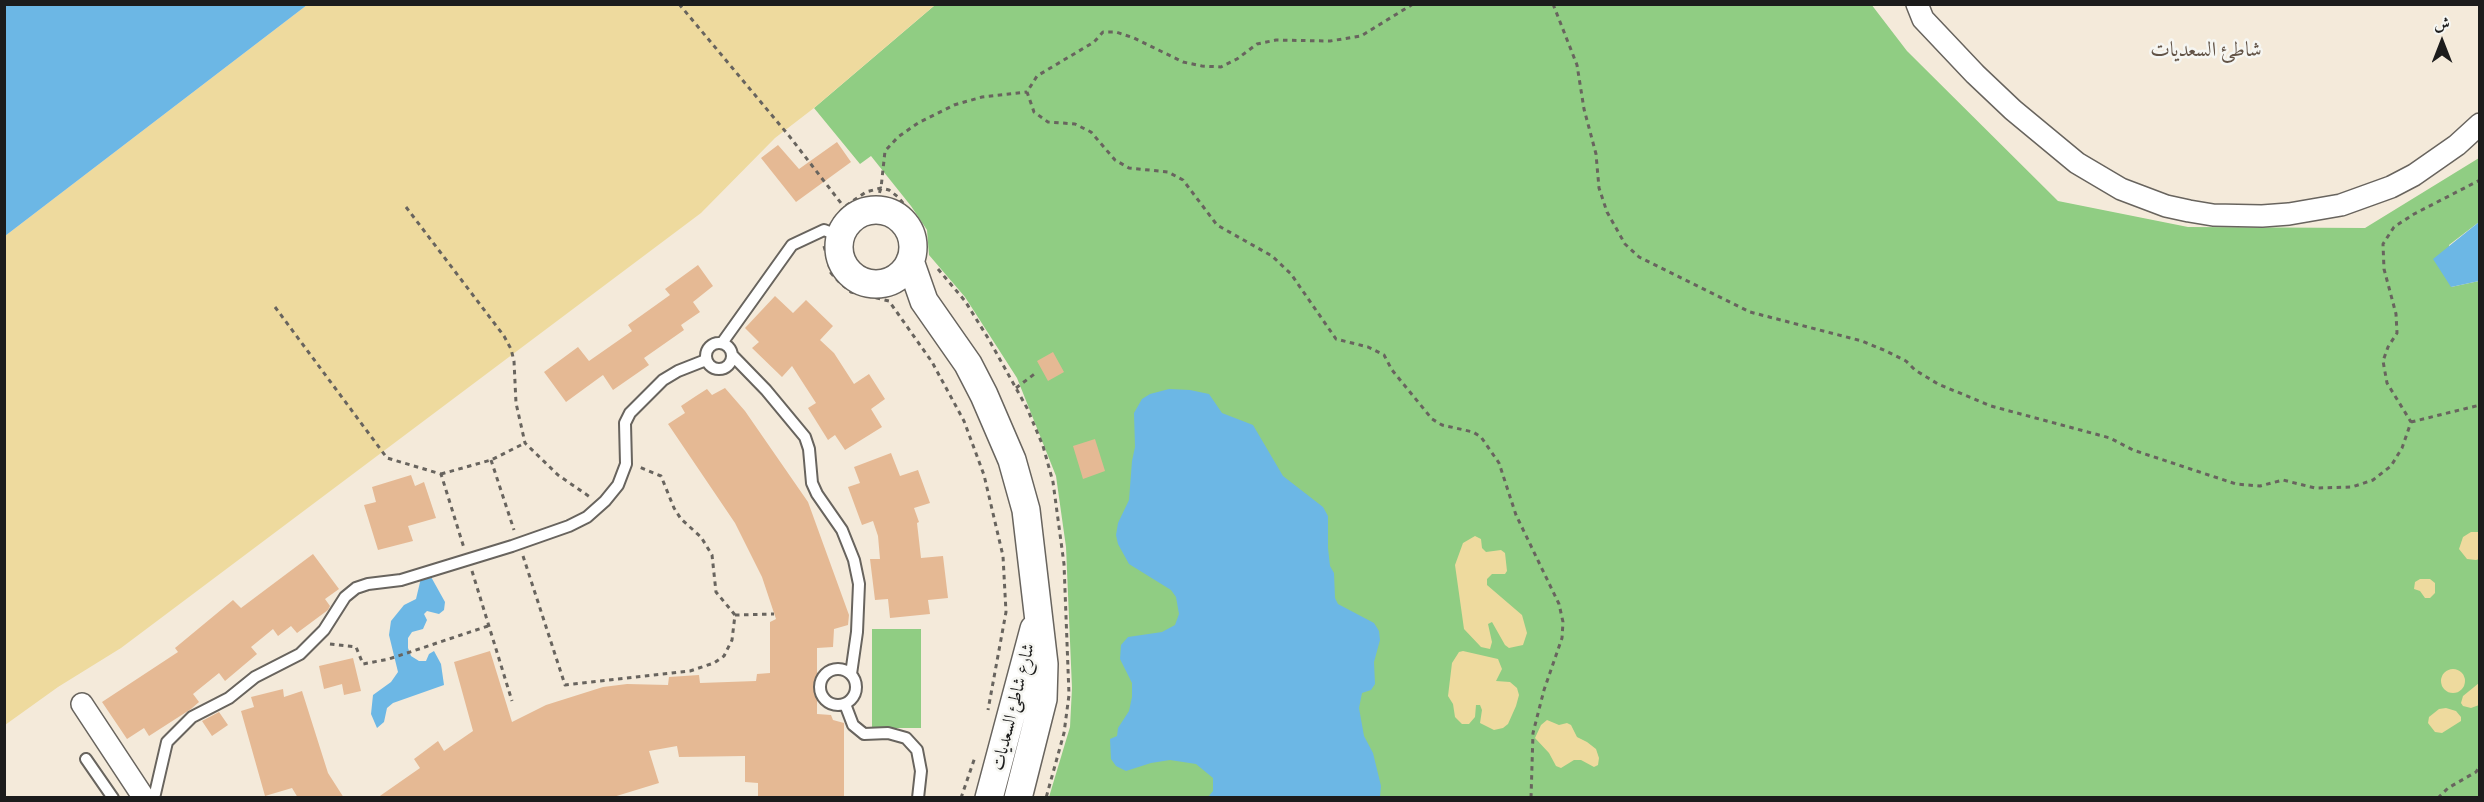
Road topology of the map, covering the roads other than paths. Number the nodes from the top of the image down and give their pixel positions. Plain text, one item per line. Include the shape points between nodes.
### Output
1 (1917, 4) edge
2 (2480, 124) edge
3 (832, 233) junction
4 (910, 261) junction
5 (885, 283) junction
6 (924, 301) junction
7 (722, 343) junction
8 (732, 355) junction
9 (706, 360) junction
10 (1037, 616) junction
11 (851, 674) junction
12 (82, 704) dead end
13 (845, 704) junction
14 (86, 759) dead end
15 (113, 798) edge
16 (144, 798) edge
17 (154, 798) edge
18 (918, 798) edge
19 (989, 798) edge
20 (1017, 798) edge

1 - 2 street via 1923,19 1975,74 2078,163 2121,189 2189,211 2262,216 2341,205 2414,175
3 - 4 street via 878,199 885,211 904,223 910,233
3 - 5 street via 840,258 853,276 863,282
3 - 7 lane via 792,245
4 - 5 street via 903,273
4 - 6 street, شارع شاطئ السعديات
5 - 6 street, شارع شاطئ السعديات via 905,286
6 - 10 street, شارع شاطئ السعديات via 968,364 1012,460 1026,510
7 - 8 lane
7 - 9 lane via 708,347
8 - 9 lane via 726,368 718,370
8 - 11 lane via 805,437 812,483 842,530 854,560 857,632
9 - 17 lane via 663,380 630,413 625,423 626,464 618,485 587,517 570,526 401,580 356,588 300,654 192,717 167,742
10 - 19 street, شارع شاطئ السعديات
10 - 20 street, شارع شاطئ السعديات via 1043,642 1042,699
11 - 13 lane via 857,687 852,700
11 - 13 lane via 844,670 829,672 820,684 830,704
12 - 16 street
13 - 18 lane via 853,725 864,734 888,733 906,738 917,750 921,771
14 - 15 lane

